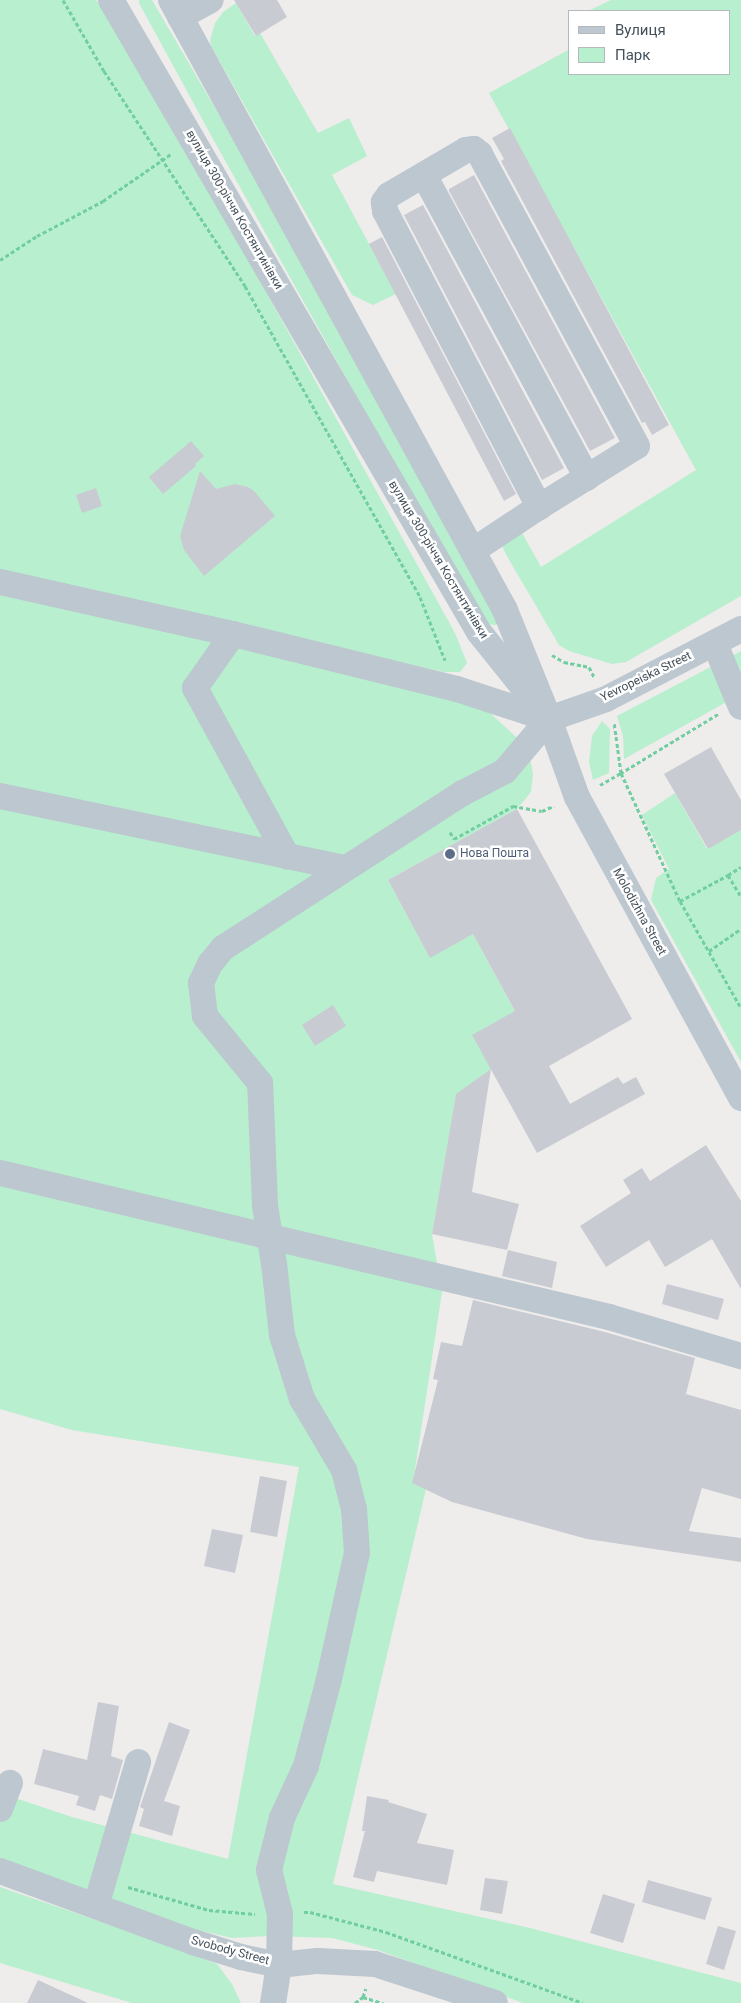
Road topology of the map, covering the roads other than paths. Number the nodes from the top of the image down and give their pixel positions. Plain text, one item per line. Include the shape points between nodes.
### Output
1 (111, 0) edge
2 (211, 0) edge
3 (175, 8) edge
4 (424, 175) junction
5 (587, 478) junction
6 (538, 507) junction
7 (474, 550) junction
8 (0, 582) edge
9 (741, 629) edge
10 (233, 634) junction
11 (715, 644) junction
12 (739, 705) edge
13 (549, 719) junction
14 (0, 796) edge
15 (287, 856) junction
16 (346, 868) junction
17 (741, 1098) edge
18 (0, 1173) edge
19 (268, 1236) junction
20 (741, 1356) edge
21 (138, 1762) dead end
22 (10, 1783) dead end
23 (0, 1809) edge
24 (0, 1870) edge
25 (96, 1906) junction
26 (278, 1965) junction
27 (273, 2003) edge
28 (495, 2003) edge

1 - 13 street, вулиця 300-річчя Костянтинівки via 479,632
2 - 3 street
3 - 7 street
4 - 5 street
4 - 5 street via 466,150 474,149 480,154 637,446
4 - 6 street via 390,195 384,202 385,211
5 - 6 street
6 - 7 street
7 - 13 street via 505,610
8 - 10 street
9 - 11 street, Yevropeiska Street
10 - 13 street via 457,689
10 - 15 street via 195,688
11 - 12 street
11 - 13 street, Yevropeiska Street via 606,699
13 - 16 street via 505,771 437,809
13 - 17 street, Molodizhna Street via 577,797
14 - 15 street
15 - 16 street
16 - 19 street via 223,948 200,983 205,1016 260,1083
18 - 19 street
19 - 20 street via 609,1317
19 - 26 street via 282,1335 302,1399 344,1470 354,1509 357,1553 306,1766 282,1818 269,1870 280,1914
21 - 25 street
22 - 23 street
24 - 25 street, Svobody Street
25 - 26 street, Svobody Street via 192,1942
26 - 27 street
26 - 28 street, Svobody Street via 318,1961 375,1964

